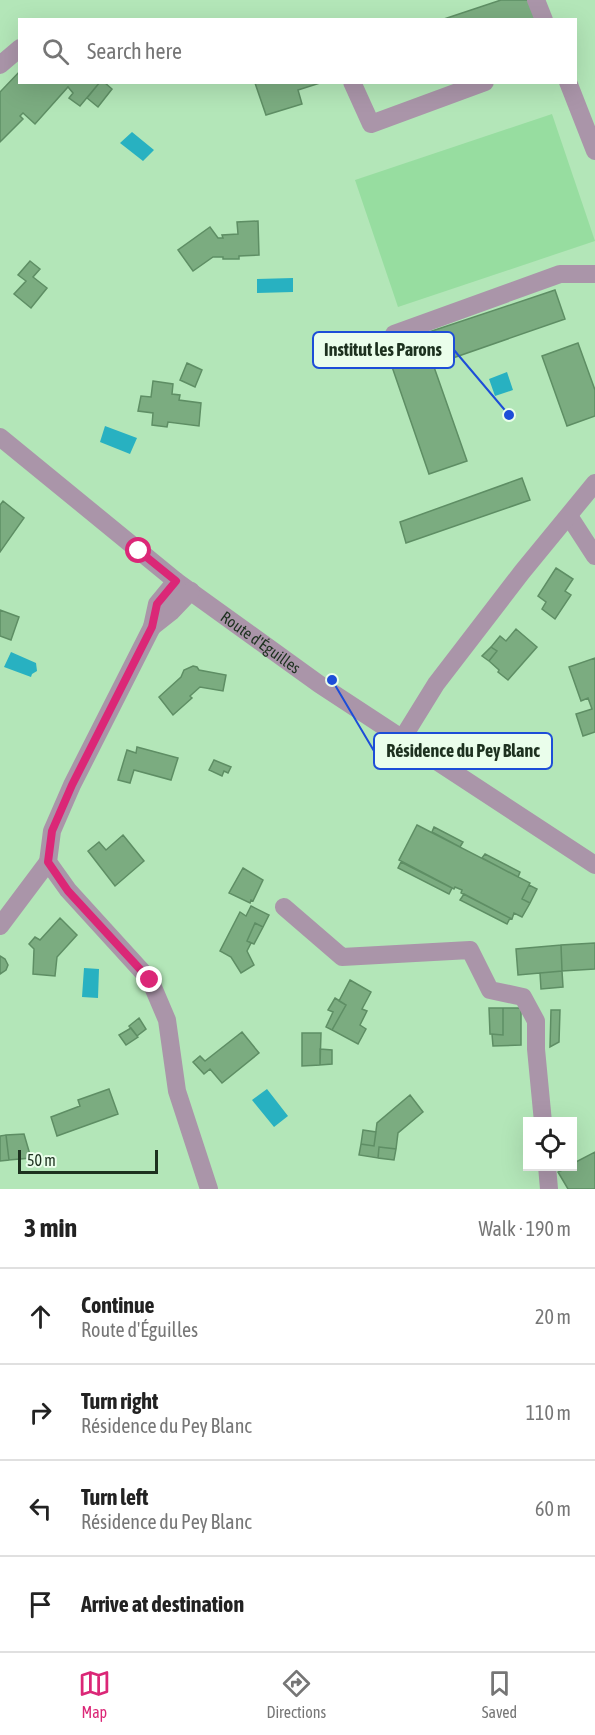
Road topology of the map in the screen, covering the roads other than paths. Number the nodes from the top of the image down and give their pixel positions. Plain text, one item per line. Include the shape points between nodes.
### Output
1 (536, 0) edge
2 (543, 18) edge
3 (18, 50) edge
4 (0, 65) edge
5 (353, 84) edge
6 (480, 84) edge
7 (569, 84) edge
8 (595, 151) edge
9 (595, 274) edge
10 (394, 334) dead end
11 (0, 437) edge
12 (595, 483) edge
13 (570, 516) junction
14 (595, 556) edge
15 (183, 586) junction
16 (402, 739) junction
17 (48, 862) junction
18 (595, 865) edge
19 (284, 907) dead end
20 (0, 926) edge
21 (543, 1117) edge
22 (547, 1171) edge
23 (209, 1189) edge
24 (549, 1189) edge

1 - 2 street
3 - 4 street
5 - 6 street via 371,124
7 - 8 street
9 - 10 street via 560,274
11 - 15 street, Route d'Éguilles
12 - 13 street
13 - 14 street
13 - 16 street via 436,684
15 - 16 street, Route d'Éguilles
15 - 17 street via 171,612 152,627 72,785 52,831
16 - 18 street, Route d'Éguilles
17 - 20 street
17 - 23 street via 68,891 150,980 166,1020 177,1091
19 - 21 street via 342,957 470,950 490,990 524,998 536,1021
22 - 24 street

